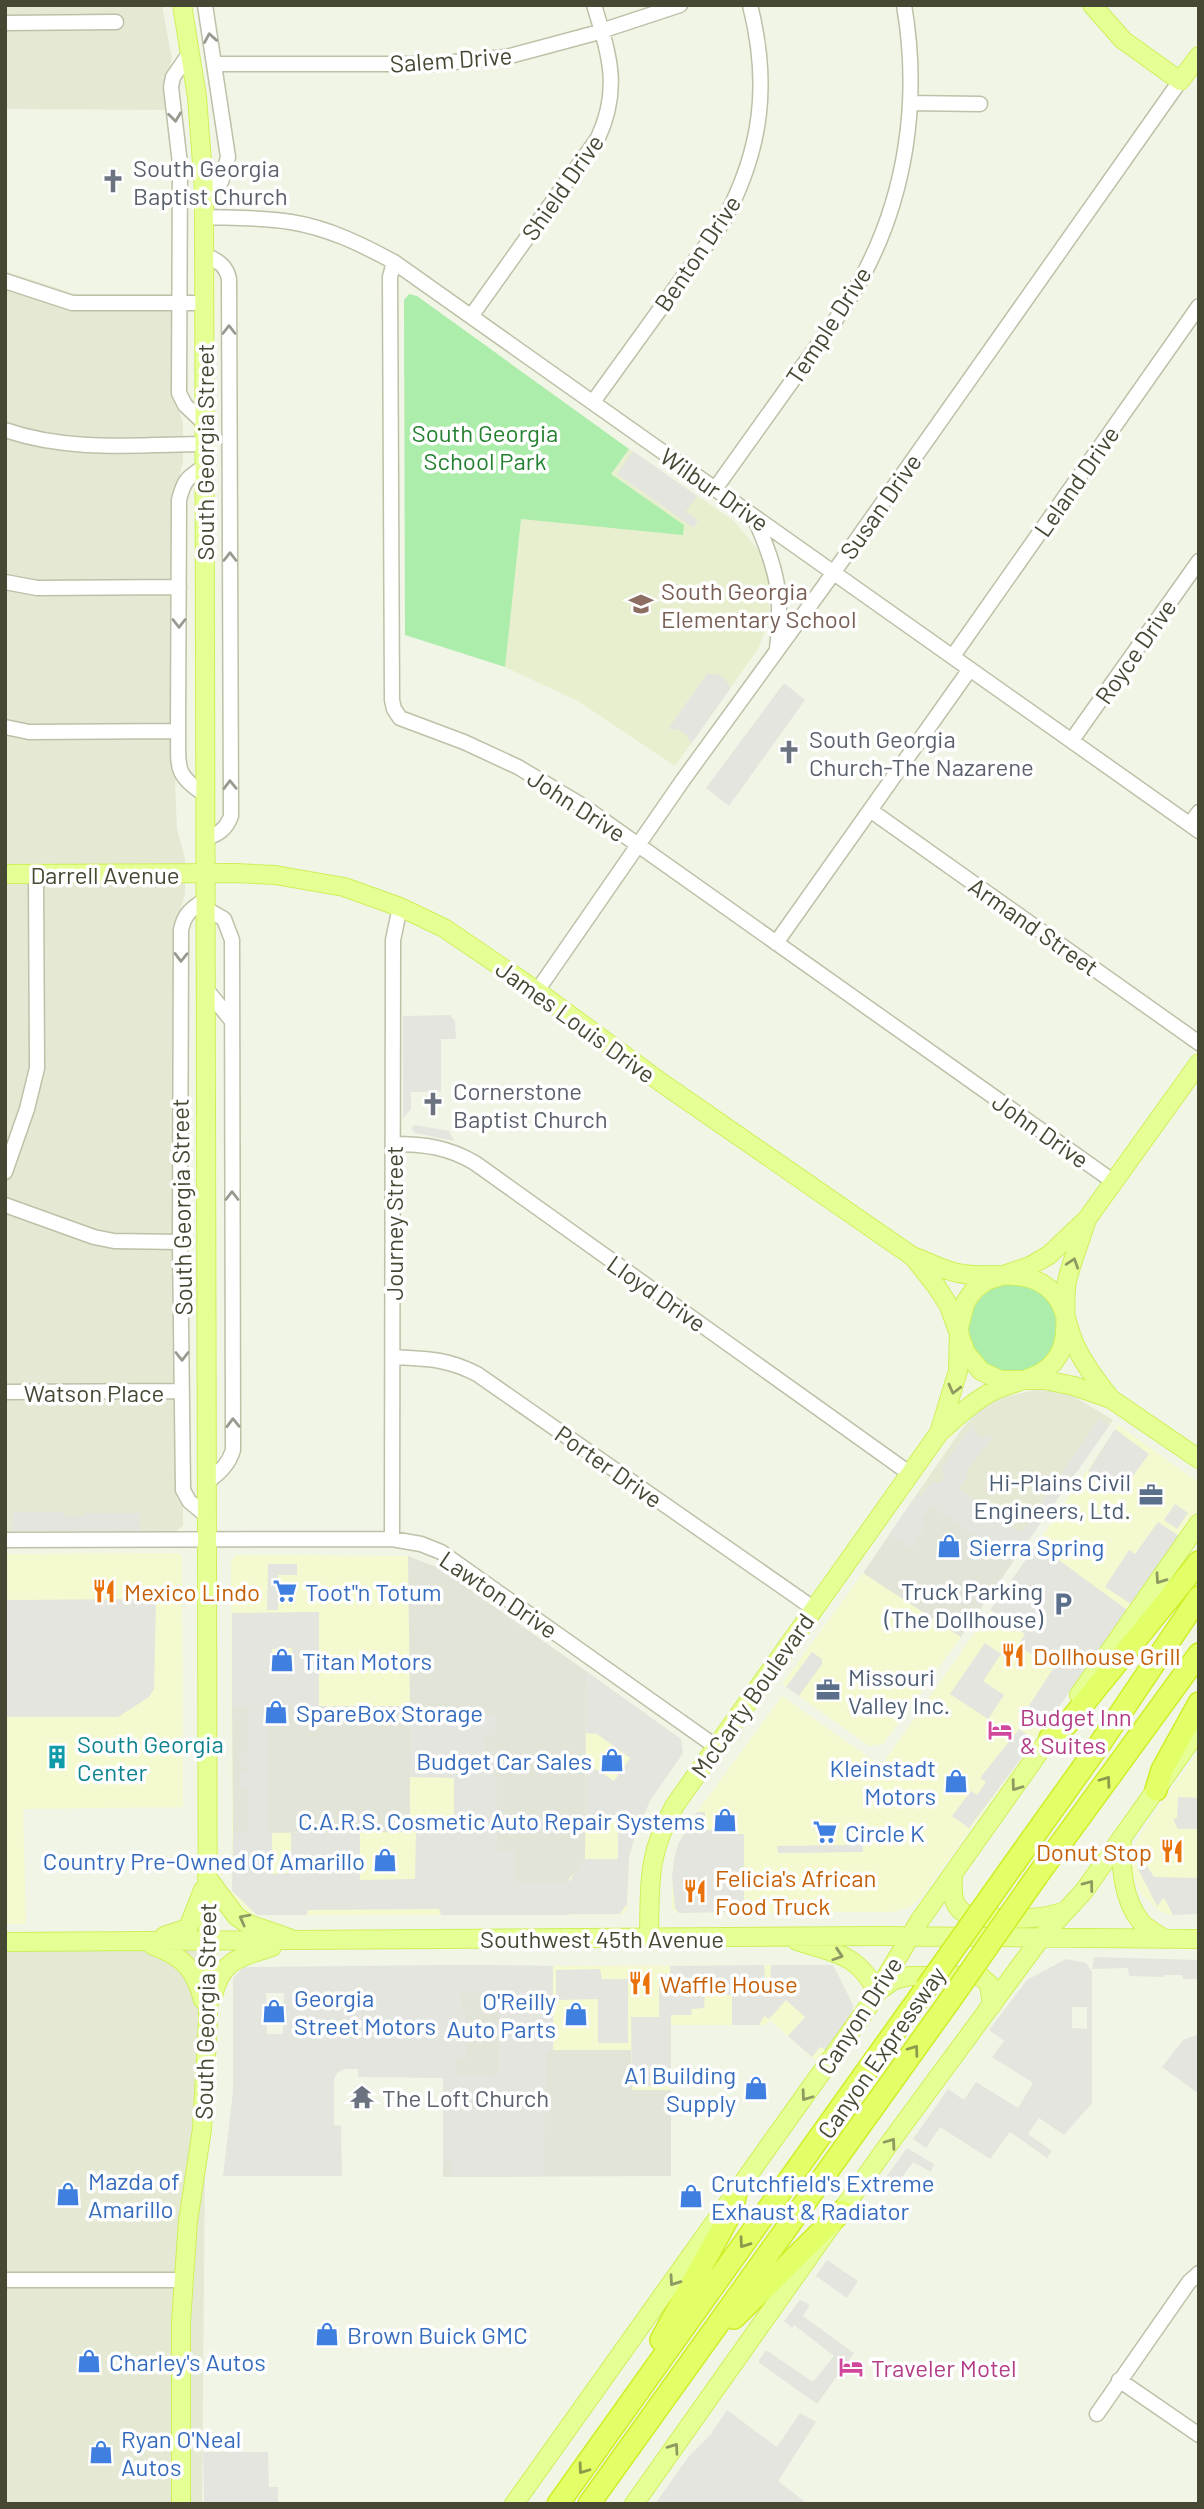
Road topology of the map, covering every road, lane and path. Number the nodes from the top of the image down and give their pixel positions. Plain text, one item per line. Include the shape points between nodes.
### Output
1 (182, 5) edge
2 (205, 5) edge
3 (594, 5) edge
4 (680, 5) edge
5 (750, 5) edge
6 (904, 5) edge
7 (1092, 5) edge
8 (116, 22) dead end
9 (5, 23) edge
10 (602, 31) junction
11 (190, 54) junction
12 (1199, 56) edge
13 (215, 64) junction
14 (1181, 81) junction
15 (910, 103) junction
16 (980, 104) dead end
17 (204, 190) junction
18 (203, 217) junction
19 (204, 254) junction
20 (394, 262) junction
21 (5, 281) edge
22 (180, 303) junction
23 (204, 303) junction
24 (1199, 306) edge
25 (472, 316) junction
26 (593, 402) junction
27 (204, 423) junction
28 (5, 430) edge
29 (204, 444) junction
30 (204, 467) junction
31 (715, 489) junction
32 (754, 517) junction
33 (1199, 561) edge
34 (834, 571) junction
35 (5, 582) edge
36 (179, 587) junction
37 (777, 651) junction
38 (953, 656) junction
39 (970, 668) junction
40 (5, 727) edge
41 (178, 731) junction
42 (1072, 740) junction
43 (204, 794) junction
44 (870, 810) junction
45 (1199, 811) edge
46 (1194, 827) edge
47 (205, 839) junction
48 (638, 845) junction
49 (205, 873) junction
50 (5, 874) edge
51 (36, 875) junction
52 (205, 904) junction
53 (400, 908) junction
54 (776, 943) junction
55 (206, 989) junction
56 (537, 991) junction
57 (232, 1021) junction
58 (1199, 1043) edge
59 (1199, 1063) edge
60 (393, 1144) junction
61 (5, 1172) edge
62 (1114, 1182) junction
63 (5, 1205) edge
64 (1087, 1219) junction
65 (180, 1242) junction
66 (912, 1256) junction
67 (1009, 1274) junction
68 (182, 1312) junction
69 (1065, 1317) junction
70 (960, 1338) junction
71 (207, 1351) junction
72 (393, 1357) junction
73 (1018, 1381) junction
74 (182, 1391) junction
75 (5, 1392) edge
76 (1111, 1399) junction
77 (939, 1433) junction
78 (1199, 1460) edge
79 (909, 1473) junction
80 (208, 1481) junction
81 (207, 1516) junction
82 (1199, 1523) edge
83 (392, 1539) junction
84 (5, 1540) edge
85 (207, 1540) junction
86 (1199, 1562) edge
87 (1199, 1597) edge
88 (813, 1608) junction
89 (1199, 1654) edge
90 (1199, 1703) edge
91 (1199, 1729) edge
92 (1049, 1738) junction
93 (715, 1746) junction
94 (1156, 1790) junction
95 (1122, 1839) junction
96 (953, 1874) junction
97 (207, 1877) junction
98 (1069, 1909) junction
99 (911, 1936) junction
100 (649, 1937) junction
101 (784, 1937) junction
102 (1040, 1939) junction
103 (1164, 1939) junction
104 (1199, 1939) edge
105 (296, 1940) junction
106 (207, 1941) junction
107 (5, 1942) edge
108 (142, 1942) junction
109 (877, 1992) junction
110 (992, 2005) junction
111 (208, 2021) junction
112 (736, 2192) junction
113 (842, 2211) junction
114 (1199, 2273) edge
115 (7, 2280) edge
116 (183, 2280) junction
117 (1119, 2381) junction
118 (653, 2413) junction
119 (1097, 2414) dead end
120 (616, 2423) junction
121 (1199, 2435) edge
122 (181, 2504) edge
123 (514, 2504) edge
124 (558, 2504) edge
125 (589, 2504) edge
126 (634, 2504) edge

1 - 11 main road, South Georgia Street
13 -> 2 street
3 - 10 street, Shield Drive
4 - 10 street, Salem Drive
5 - 26 street, Benton Drive via 758,36 761,100 750,162 739,192 723,222
6 - 15 street, Temple Drive
7 - 14 main road via 1123,40
8 - 9 street
10 - 13 street, Salem Drive via 472,62
10 - 25 street, Shield Drive via 612,87 602,130
11 - 17 main road, South Georgia Street
11 -> 22 street via 171,87 180,163
12 - 14 main road, Susan Drive
13 - 17 street via 228,157 221,182
14 - 34 street, Susan Drive
15 - 16 street
15 - 31 street, Temple Drive via 893,205 861,279
17 - 18 main road, South Georgia Street
18 - 19 main road, South Georgia Street
18 - 20 street, Wilbur Drive via 318,228
19 - 23 main road, South Georgia Street
47 -> 19 street via 219,833 231,816 229,279 223,264
20 - 25 street, Wilbur Drive
20 - 48 street, John Drive via 390,277 394,709 400,718 518,767
21 - 22 street via 72,303
22 - 23 street
22 - 27 street via 179,393
23 - 27 main road, South Georgia Street
24 - 38 street, Leland Drive
25 - 26 street, Wilbur Drive
26 - 31 street, Wilbur Drive
27 - 29 main road, South Georgia Street
28 - 29 street via 61,444
29 - 30 main road, South Georgia Street
30 - 36 street via 188,477 179,500
30 - 43 main road, South Georgia Street
31 - 32 street, Wilbur Drive
32 - 34 street, Wilbur Drive
32 - 37 street via 780,591
33 - 42 street, Royce Drive
34 - 37 street, Susan Drive
34 - 38 street, Wilbur Drive
35 - 36 street via 37,588
36 -> 41 street
37 - 48 street, Susan Drive
38 - 39 street, Wilbur Drive
39 - 42 street, Wilbur Drive
39 - 44 street
40 - 41 street via 29,732
41 - 43 street via 182,776
42 - 46 street, Wilbur Drive
43 - 47 main road, South Georgia Street
44 - 54 street
44 - 58 street, Armand Street
45 - 46 street
47 - 49 main road, South Georgia Street
48 - 54 street, John Drive
48 - 56 street, Susan Drive
49 - 51 main road, Darrell Avenue
49 - 52 main road, South Georgia Street
49 - 53 main road, James Louis Drive via 306,879 344,887
50 - 51 main road, Darrell Avenue
51 - 61 street via 37,1068
52 - 55 main road, South Georgia Street
52 - 57 street via 230,930
52 -> 65 street, South Georgia Street via 190,909 181,930
53 - 56 main road, James Louis Drive via 444,928
53 - 60 street, Journey Street via 393,940
54 - 62 street, John Drive
55 - 57 street
55 - 71 main road, South Georgia Street
56 - 66 main road, James Louis Drive
80 -> 57 street via 230,1460 233,1450
59 - 62 main road
60 - 72 street, Journey Street
60 - 79 street, Lloyd Drive via 447,1149 475,1163
62 - 64 main road
63 - 65 street via 94,1237
64 - 67 main road via 1049,1255
69 -> 64 main road via 1067,1282
65 - 68 street, South Georgia Street
66 - 67 main road, James Louis Drive via 956,1273
66 - 70 main road, James Louis Drive via 949,1306
67 - 69 main road, James Louis Drive via 1042,1282 1059,1301
67 - 70 main road via 975,1290 961,1313
68 - 71 street via 193,1337
68 -> 74 street, South Georgia Street
69 - 73 main road via 1066,1336 1054,1362 1035,1376
69 - 76 main road, James Louis Drive via 1075,1344
70 - 73 main road, James Louis Drive via 981,1371 1000,1380
70 -> 77 main road via 958,1371
71 - 80 main road, South Georgia Street
72 - 83 street, Journey Street
72 - 88 street, Porter Drive via 454,1363 477,1374
73 - 76 main road, James Louis Drive via 1074,1385
73 - 77 main road via 973,1402
74 - 75 street, Watson Place
74 - 81 street, South Georgia Street via 183,1490
76 - 78 main road, James Louis Drive
77 - 79 main road, McCarty Boulevard
79 - 88 main road, McCarty Boulevard
80 - 81 main road, South Georgia Street
81 - 85 main road, South Georgia Street
82 -> 92 main road, Canyon Drive
83 - 85 street, Lawton Drive
83 - 93 street, Lawton Drive via 442,1552
84 - 85 street, Lawton Drive
85 - 97 main road, South Georgia Street
86 - 92 highway via 1067,1724
87 -> 120 highway, Canyon Expressway, bridge via 1101,1742
88 - 93 main road, McCarty Boulevard
118 -> 89 highway, Canyon Expressway, bridge
90 - 94 highway
91 - 94 main road
92 -> 96 main road, Canyon Drive
93 - 100 main road, McCarty Boulevard via 661,1829 651,1866
94 - 95 main road
98 -> 95 main road
95 - 103 main road via 1120,1867 1130,1899 1141,1922
96 - 98 main road via 952,1897 964,1914 973,1917 1036,1918
96 - 99 main road, Canyon Drive
105 -> 97 main road via 236,1916
97 - 106 main road, South Georgia Street
97 - 108 main road via 188,1928
98 - 102 main road
99 - 101 main road, Southwest 45th Avenue
99 - 102 main road, Southwest 45th Avenue
99 - 109 main road, Canyon Drive
100 - 101 main road, Southwest 45th Avenue
100 - 105 main road, Southwest 45th Avenue
101 -> 109 main road via 853,1960 868,1973
102 - 103 main road, Southwest 45th Avenue
102 - 110 main road
103 - 104 main road, Southwest 45th Avenue
105 - 106 main road, Southwest 45th Avenue
105 - 111 main road via 229,1964 220,1974
106 - 108 main road, Southwest 45th Avenue
106 - 111 main road, South Georgia Street
107 - 108 main road, Southwest 45th Avenue
108 - 111 main road via 184,1960 201,1992
109 - 110 main road via 910,1976 980,1976 989,1984
109 -> 112 main road, Canyon Drive
113 -> 110 main road
111 - 116 main road, South Georgia Street via 202,2129
112 - 120 highway via 732,2211
112 -> 123 main road, Canyon Drive
113 - 118 highway via 731,2322
126 -> 113 main road
114 - 117 street
115 - 116 street
116 - 122 main road, South Georgia Street
117 - 119 street
117 - 121 street
118 - 125 highway, Canyon Expressway
120 -> 124 highway, Canyon Expressway

